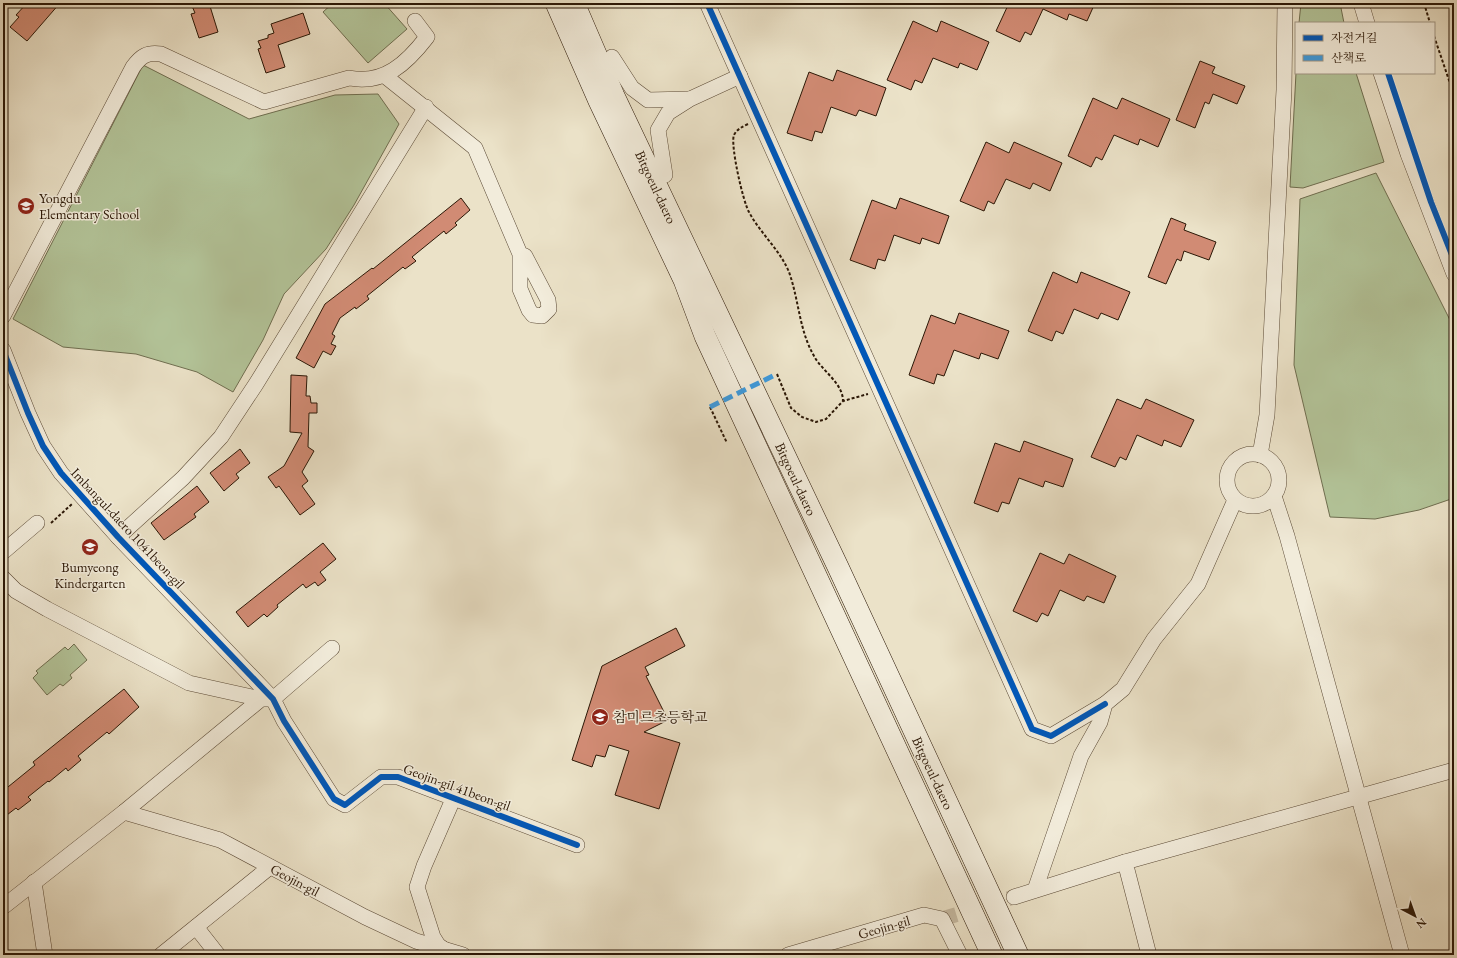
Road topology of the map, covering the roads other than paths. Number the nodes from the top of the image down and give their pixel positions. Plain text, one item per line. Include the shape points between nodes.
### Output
1 (541, 3) edge
2 (556, 3) edge
3 (574, 3) edge
4 (588, 3) edge
5 (707, 3) edge
6 (1284, 3) edge
7 (1361, 3) edge
8 (415, 21) dead end
9 (1367, 22) edge
10 (612, 58) junction
11 (1381, 74) edge
12 (386, 76) junction
13 (740, 76) junction
14 (690, 99) junction
15 (426, 108) junction
16 (665, 175) junction
17 (520, 254) dead end
18 (1454, 274) edge
19 (3, 316) edge
20 (724, 326) junction
21 (704, 336) junction
22 (3, 350) edge
23 (1260, 455) junction
24 (1274, 496) junction
25 (1235, 500) junction
26 (37, 523) road end
27 (118, 537) junction
28 (3, 552) edge
29 (3, 578) edge
30 (332, 648) dead end
31 (267, 699) junction
32 (1105, 704) junction
33 (1454, 770) edge
34 (454, 797) junction
35 (1358, 798) junction
36 (124, 812) junction
37 (577, 845) dead end
38 (1125, 862) junction
39 (270, 867) junction
40 (34, 882) junction
41 (1035, 890) junction
42 (1014, 897) tunnel mouth
43 (3, 906) edge
44 (196, 927) junction
45 (448, 952) junction
46 (45, 955) edge
47 (161, 955) edge
48 (218, 955) edge
49 (463, 955) edge
50 (788, 955) edge
51 (960, 955) edge
52 (992, 955) edge
53 (1018, 955) edge
54 (1149, 955) edge
55 (1402, 955) edge

1 - 21 main road via 589,112 674,285
2 - 21 main road, Bitgoeul-daero via 602,108 684,280
3 - 20 main road, Bitgoeul-daero via 614,96
4 - 10 main road
5 - 13 street
6 - 23 street via 1284,90 1266,415
7 - 9 street
8 - 12 street via 427,37
10 - 14 street via 632,88 648,100
10 - 16 main road
11 - 18 street via 1408,154
12 - 15 street
12 - 19 street via 358,80 349,78 264,102 161,54 148,54 142,57 133,67
13 - 14 street
13 - 32 street via 1032,729 1051,736
14 - 16 street via 668,113 658,130
15 - 17 street via 474,148
15 - 27 street via 221,437 183,478
16 - 20 main road via 706,268
20 - 53 main road, Bitgoeul-daero
21 - 52 main road, Bitgoeul-daero
22 - 27 street, Imbangul-daero 1041beon-gil via 43,446 61,474
23 - 24 street via 1274,464 1278,472 1280,480
23 - 25 street via 1242,456 1230,467 1226,485
24 - 25 street via 1264,504 1251,507
24 - 35 street
25 - 32 street via 1198,584 1154,639 1123,689
26 - 28 street
27 - 31 street, Imbangul-daero 1041beon-gil
29 - 31 street via 16,591 47,609 189,683
30 - 31 street
31 - 34 street, Geojin-gil 41beon-gil via 284,721 334,800 345,805 381,777 398,777
31 - 36 street
32 - 41 street via 1100,722 1081,756
33 - 35 street
34 - 37 street, Geojin-gil 41beon-gil
34 - 45 street, Geojin-gil 41beon-gil via 424,866 418,888 433,937 438,945
35 - 38 street
35 - 55 street
36 - 39 street, Geojin-gil via 220,840
36 - 40 street
38 - 41 street
38 - 54 street
39 - 44 street
39 - 45 street, Geojin-gil via 365,917 416,941
40 - 43 street
40 - 46 street
41 - 42 street
44 - 47 street
44 - 48 street
45 - 49 street, Geojin-gil
50 - 51 street, Geojin-gil via 924,915 942,919

